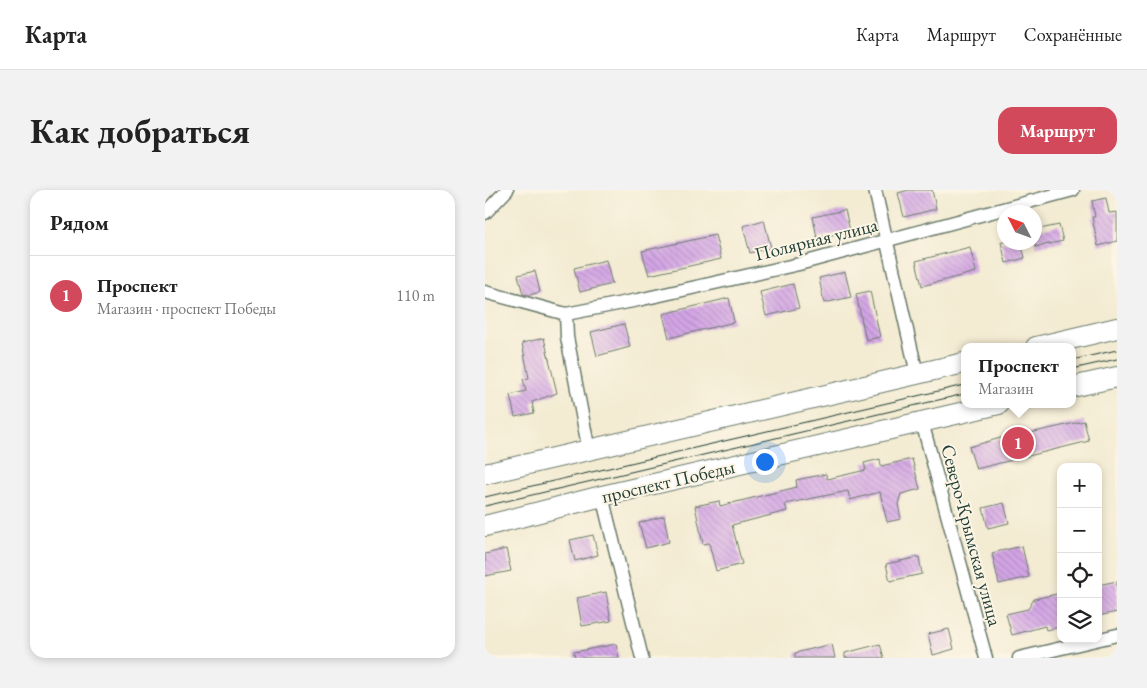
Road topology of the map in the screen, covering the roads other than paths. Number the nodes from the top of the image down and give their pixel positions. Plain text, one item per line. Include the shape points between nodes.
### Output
1 (507, 190) edge
2 (875, 190) edge
3 (1073, 190) edge
4 (485, 213) edge
5 (887, 240) junction
6 (485, 292) edge
7 (566, 314) junction
8 (1117, 328) edge
9 (1053, 343) edge
10 (961, 364) edge
11 (917, 374) junction
12 (1117, 377) edge
13 (1076, 386) edge
14 (982, 408) edge
15 (922, 422) junction
16 (589, 451) junction
17 (485, 474) edge
18 (602, 496) junction
19 (485, 526) edge
20 (1117, 635) edge
21 (642, 658) edge
22 (985, 658) edge
23 (1019, 658) edge

1 - 4 street
2 - 5 street
3 - 5 street, Полярная улица
5 - 7 street, Полярная улица via 799,264
5 - 11 street
6 - 7 street
7 - 16 street via 567,337
8 - 9 main road
10 - 11 main road
11 - 16 main road
12 - 13 main road
14 - 15 main road, проспект Победы
15 - 18 main road, проспект Победы
15 - 22 street, Северо-Крымская улица
16 - 17 main road
18 - 19 main road, проспект Победы
18 - 21 street
20 - 23 street

